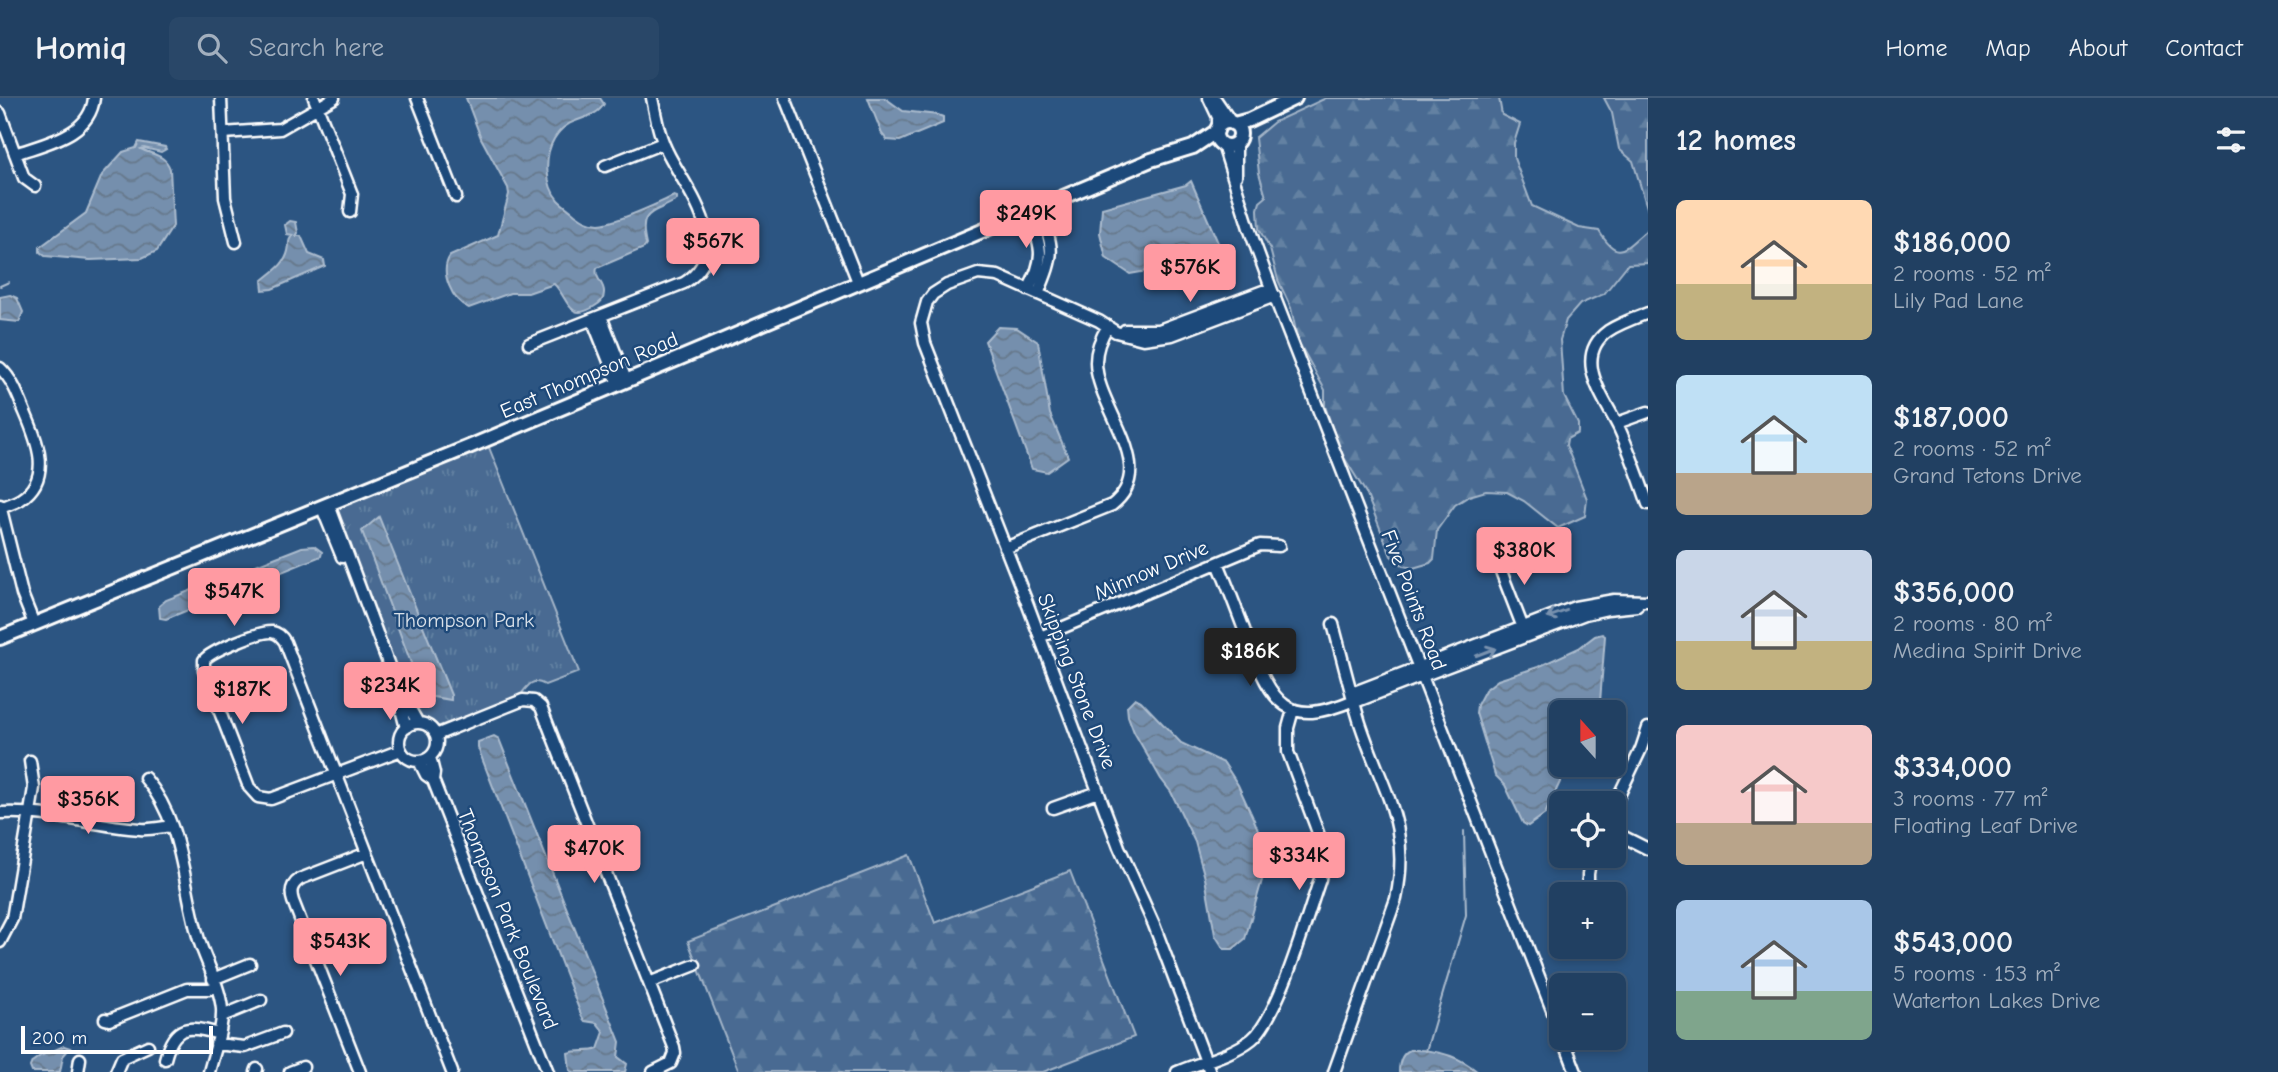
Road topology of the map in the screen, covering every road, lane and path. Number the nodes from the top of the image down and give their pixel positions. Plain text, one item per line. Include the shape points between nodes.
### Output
1 (94, 98) edge
2 (221, 98) edge
3 (334, 98) edge
4 (417, 98) edge
5 (652, 98) edge
6 (785, 98) edge
7 (1209, 98) edge
8 (1215, 98) edge
9 (1295, 98) edge
10 (316, 103) edge
11 (1269, 111) junction
12 (0, 113) edge
13 (1233, 123) junction
14 (1217, 130) junction
15 (223, 133) junction
16 (663, 143) junction
17 (1231, 143) junction
18 (1193, 147) junction
19 (15, 154) junction
20 (605, 166) dead end
21 (35, 186) dead end
22 (456, 197) dead end
23 (1033, 210) junction
24 (350, 212) dead end
25 (236, 242) dead end
26 (858, 282) junction
27 (1033, 292) junction
28 (1273, 292) junction
29 (1648, 313) edge
30 (597, 317) junction
31 (1108, 326) junction
32 (529, 344) dead end
33 (1, 369) edge
34 (622, 382) junction
35 (1648, 412) edge
36 (1617, 423) junction
37 (1648, 504) edge
38 (1, 506) edge
39 (325, 506) junction
40 (1279, 545) dead end
41 (1005, 548) junction
42 (1492, 548) dead end
43 (1218, 562) junction
44 (1648, 603) edge
45 (34, 624) junction
46 (1333, 624) dead end
47 (1525, 632) junction
48 (1040, 637) junction
49 (0, 638) edge
50 (1421, 673) junction
51 (1354, 698) junction
52 (403, 703) junction
53 (1293, 710) junction
54 (418, 723) junction
55 (406, 728) junction
56 (1648, 728) edge
57 (436, 735) junction
58 (401, 750) junction
59 (425, 759) junction
60 (30, 761) dead end
61 (336, 774) junction
62 (145, 778) dead end
63 (1621, 791) edge
64 (1098, 792) junction
65 (1054, 808) dead end
66 (0, 813) edge
67 (30, 813) junction
68 (172, 826) junction
69 (1626, 838) edge
70 (1648, 849) edge
71 (367, 853) junction
72 (0, 942) edge
73 (250, 964) dead end
74 (695, 965) dead end
75 (214, 983) junction
76 (649, 983) junction
77 (261, 1000) dead end
78 (1549, 1002) edge
79 (222, 1016) junction
80 (105, 1019) dead end
81 (284, 1033) dead end
82 (217, 1039) junction
83 (148, 1046) dead end
84 (1568, 1050) edge
85 (80, 1059) dead end
86 (166, 1059) dead end
87 (1205, 1060) junction
88 (303, 1067) dead end
89 (78, 1072) edge
90 (116, 1072) edge
91 (209, 1072) edge
92 (290, 1072) edge
93 (360, 1072) edge
94 (452, 1072) edge
95 (548, 1072) edge
96 (653, 1072) edge
97 (1177, 1072) edge
98 (1210, 1072) edge
99 (1334, 1072) edge
100 (1576, 1072) edge

1 - 19 street via 89,116 71,134
2 - 15 street
3 - 10 street
4 - 22 street
5 - 16 street
6 - 26 street
7 - 14 street via 1218,117
8 - 13 street
9 - 11 main road
10 - 15 street via 279,129
10 - 24 street via 352,194
11 - 13 main road
11 - 17 main road
12 - 19 street
13 - 14 main road via 1223,123
13 - 17 main road via 1240,129
14 - 17 main road via 1218,141
14 - 18 main road, East Thompson Road
15 - 25 street via 225,198
16 - 20 street
16 - 30 street via 706,228 706,260 684,283
17 - 18 main road, East Thompson Road
17 - 28 street, Five Points Road via 1249,228
18 - 23 main road, East Thompson Road via 1150,160
19 - 21 street via 24,178
23 - 26 main road, East Thompson Road
23 - 27 street via 1045,263
26 - 34 main road, East Thompson Road
27 - 31 street
27 - 41 street, Skipping Stone Drive via 998,276 978,274 941,288 927,302 921,323
28 - 31 street via 1159,330
28 - 50 street, Five Points Road
29 - 36 street via 1610,330 1592,357 1592,375
30 - 32 street
30 - 34 street
31 - 41 street via 1097,350 1097,372 1131,463 1131,487 1112,505
33 - 38 street via 38,443 41,467 21,499
34 - 39 main road, East Thompson Road
35 - 36 street
36 - 37 street
38 - 45 street
39 - 45 main road, East Thompson Road
39 - 52 street
40 - 43 street, Minnow Drive via 1260,545
41 - 48 street, Skipping Stone Drive
42 - 47 street
43 - 48 street, Minnow Drive
43 - 53 street via 1267,686 1277,700
44 - 47 street
45 - 49 main road, East Thompson Road
46 - 51 street
47 - 50 street
48 - 64 street, Skipping Stone Drive
50 - 51 street
50 - 78 street, Five Points Road
51 - 53 street via 1316,712
51 - 99 street via 1393,805 1401,864 1396,899
52 - 54 street
52 - 55 street
53 - 87 street via 1288,752 1320,838 1320,879 1268,1020 1243,1045
54 - 55 street
54 - 57 street via 429,726
55 - 58 street via 399,740
56 - 63 street
57 - 59 street via 436,748
57 - 76 street via 523,700 534,701 543,711
58 - 59 street, Thompson Park Boulevard via 409,758
58 - 61 street
59 - 95 street, Thompson Park Boulevard via 426,775 433,780
60 - 67 street via 34,788
61 - 61 street via 285,642 275,633 264,633 205,658 204,670 250,789 258,797 271,799
61 - 71 street
62 - 68 street
64 - 65 street
64 - 87 street, Skipping Stone Drive
66 - 67 street
67 - 68 street via 141,830
67 - 72 street via 12,919
68 - 75 street via 193,919
69 - 70 street
71 - 93 street via 300,879 293,886 293,901
71 - 94 street
73 - 75 street
74 - 76 street
75 - 79 street
75 - 80 street via 209,989 187,989
76 - 96 street via 674,1047 674,1059
77 - 79 street
79 - 82 street
81 - 82 street via 245,1047
82 - 86 street via 193,1028 181,1031 170,1040
82 - 91 street
83 - 90 street via 122,1058
84 - 100 street, Five Points Road
85 - 89 street
87 - 97 street
87 - 98 street, Skipping Stone Drive
88 - 92 street

